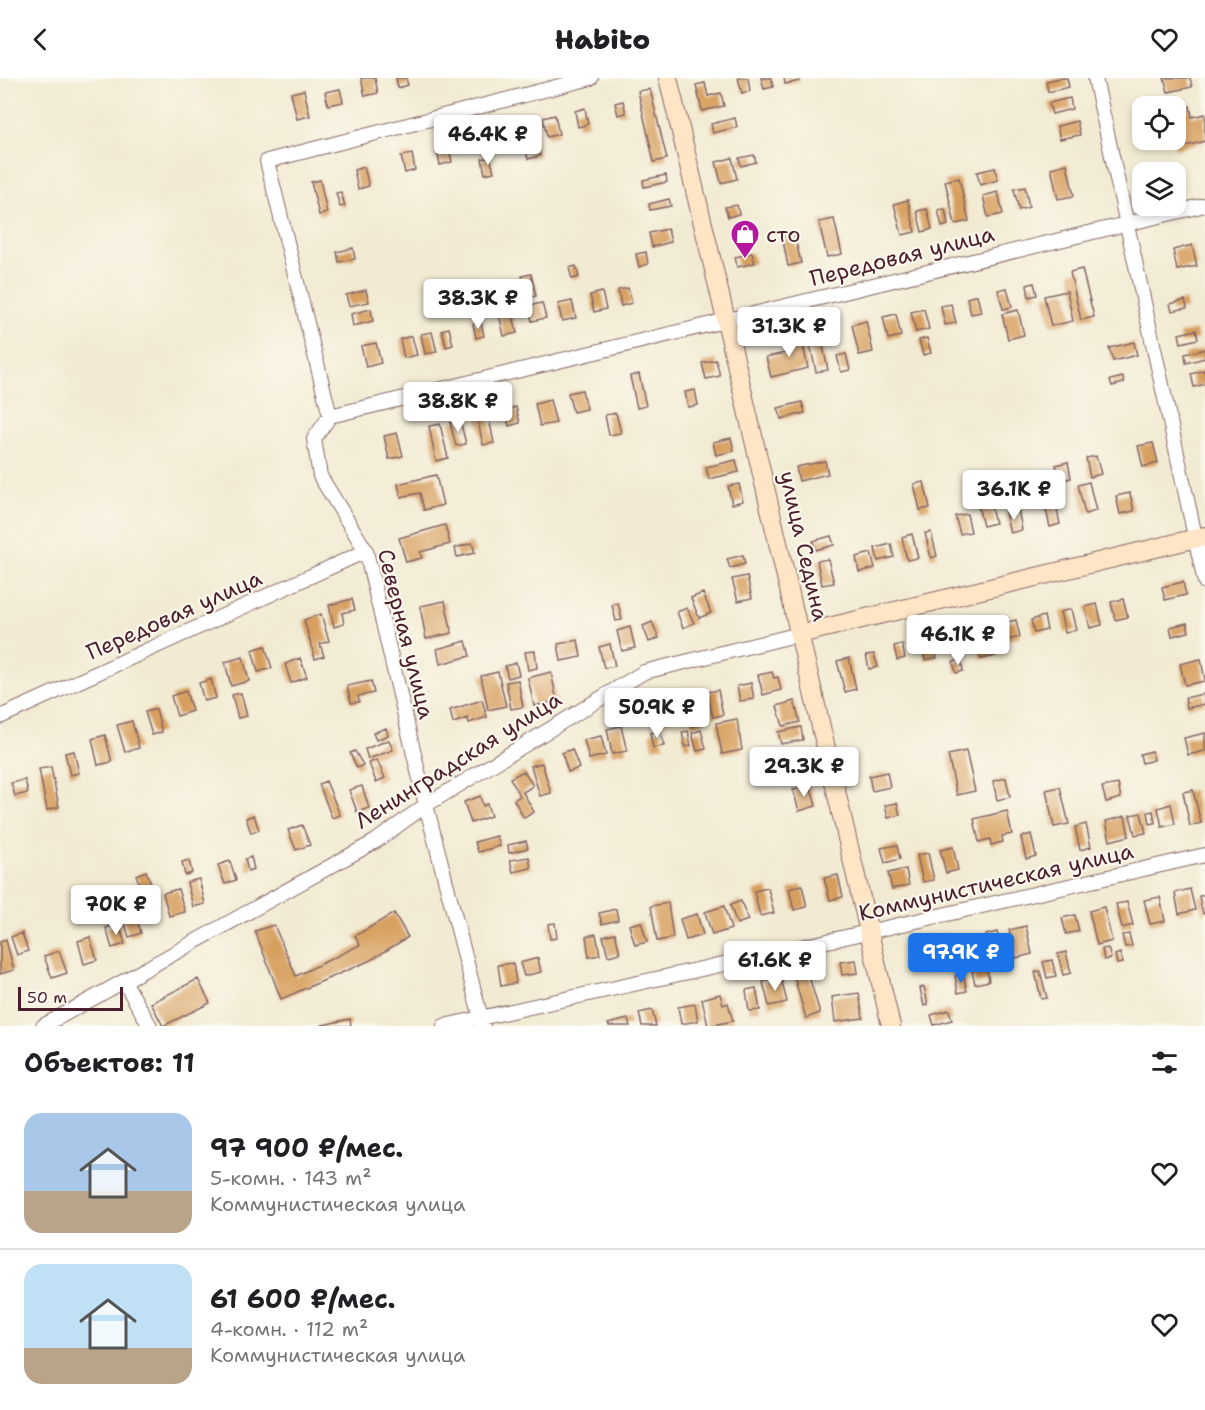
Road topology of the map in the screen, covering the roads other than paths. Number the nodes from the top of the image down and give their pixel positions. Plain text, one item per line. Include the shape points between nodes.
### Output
1 (591, 78) edge
2 (668, 78) edge
3 (1095, 78) edge
4 (1205, 205) edge
5 (1127, 224) junction
6 (726, 321) junction
7 (330, 416) junction
8 (1200, 537) edge
9 (366, 551) junction
10 (1205, 582) edge
11 (800, 634) junction
12 (0, 717) edge
13 (426, 805) junction
14 (1205, 855) edge
15 (868, 932) junction
16 (124, 981) junction
17 (482, 1022) edge
18 (43, 1026) edge
19 (150, 1026) edge
20 (444, 1026) edge
21 (891, 1026) edge

1 - 7 street via 267,161
2 - 6 main road, улица Седина
3 - 5 street
4 - 5 street, Передовая улица
5 - 6 street, Передовая улица
5 - 8 street
6 - 7 street, Передовая улица
6 - 11 main road, улица Седина
7 - 9 street, Северная улица via 314,439 320,476
8 - 10 street
8 - 11 main road, Ленинградская улица
9 - 12 street, Передовая улица
9 - 13 street, Северная улица
11 - 13 street, Ленинградская улица via 644,672
11 - 15 main road, улица Седина
13 - 16 street, Ленинградская улица via 376,841
13 - 17 street, Северная улица
14 - 15 street, Коммунистическая улица
15 - 17 street, Коммунистическая улица
15 - 21 main road, улица Седина
16 - 18 street, Ленинградская улица
16 - 19 street
17 - 20 street, Коммунистическая улица

